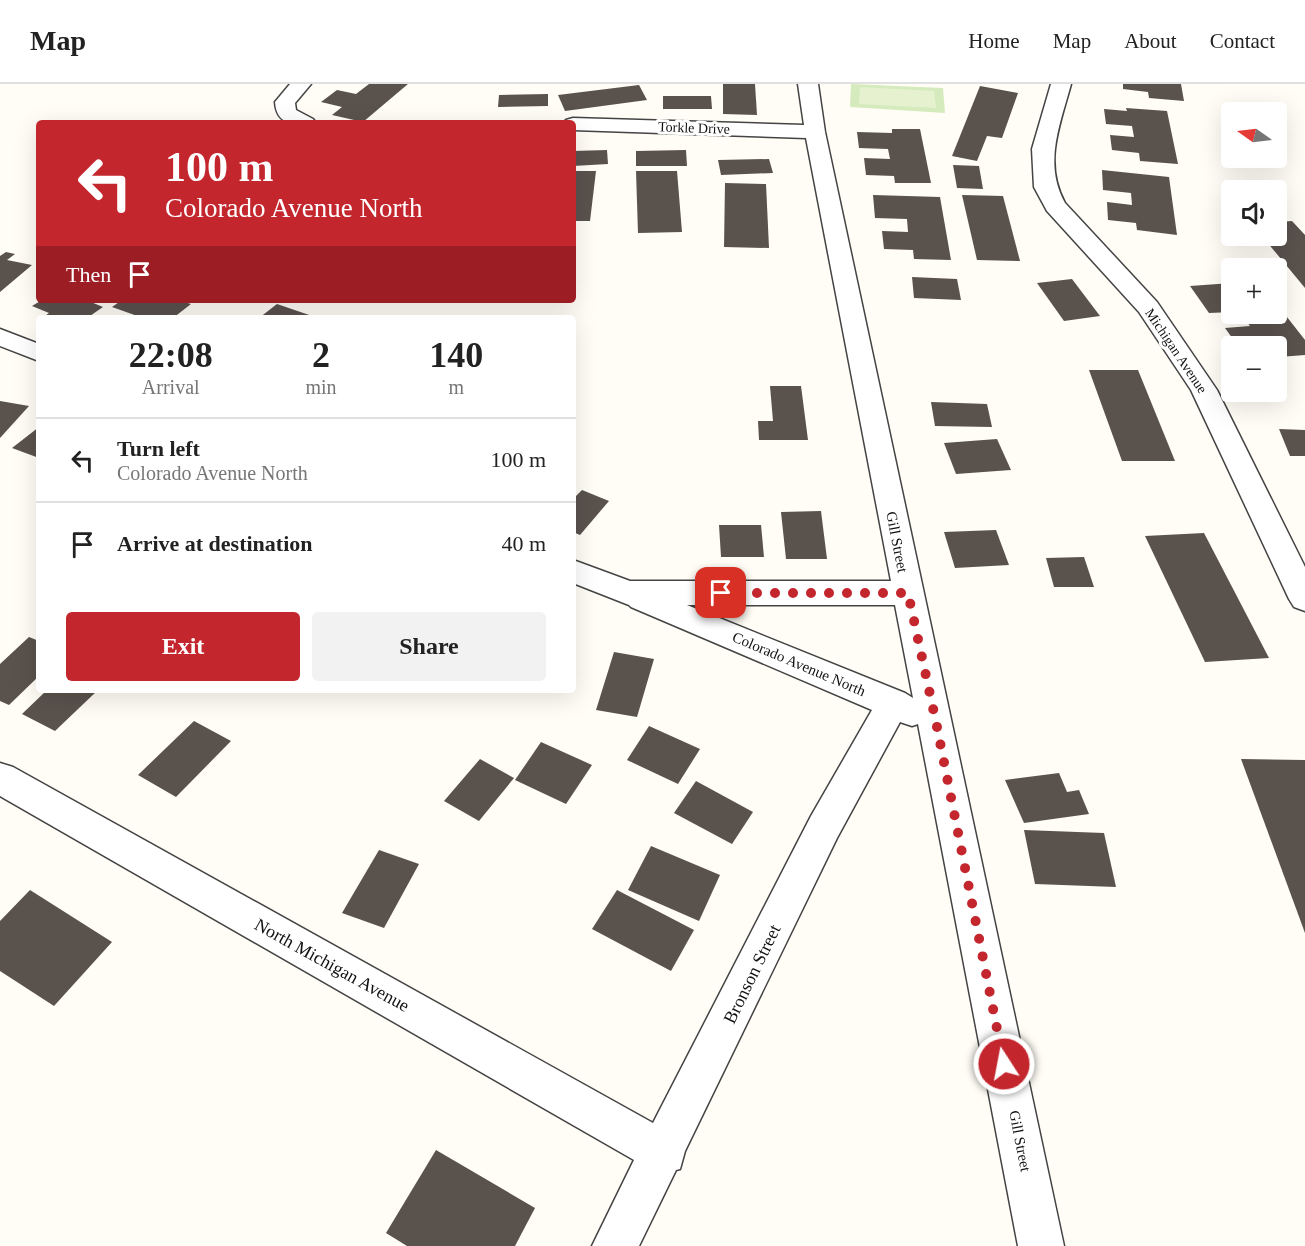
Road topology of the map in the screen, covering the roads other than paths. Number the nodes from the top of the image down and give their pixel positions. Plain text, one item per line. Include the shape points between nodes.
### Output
1 (301, 84) edge
2 (808, 84) edge
3 (1061, 84) edge
4 (300, 120) edge
5 (576, 124) edge
6 (815, 132) junction
7 (0, 337) edge
8 (36, 352) edge
9 (576, 572) edge
10 (628, 593) junction
11 (908, 593) junction
12 (1305, 599) edge
13 (892, 703) junction
14 (936, 722) junction
15 (0, 778) edge
16 (664, 1153) junction
17 (615, 1246) edge
18 (1041, 1246) edge

1 - 4 street via 285,102 286,113
2 - 6 street, Gill Street
3 - 12 street, Michigan Avenue via 1043,149 1045,187 1055,206 1148,308 1204,390
5 - 6 street, Torkle Drive
6 - 11 street, Gill Street
7 - 8 street
9 - 10 street, Colorado Avenue North
10 - 11 street, Colorado Avenue North
10 - 13 street, Colorado Avenue North
11 - 14 street, Gill Street
13 - 14 street, Colorado Avenue North
13 - 16 street, Bronson Street via 825,827
14 - 18 street, Gill Street
15 - 16 street, North Michigan Avenue
16 - 17 street, Bronson Street

